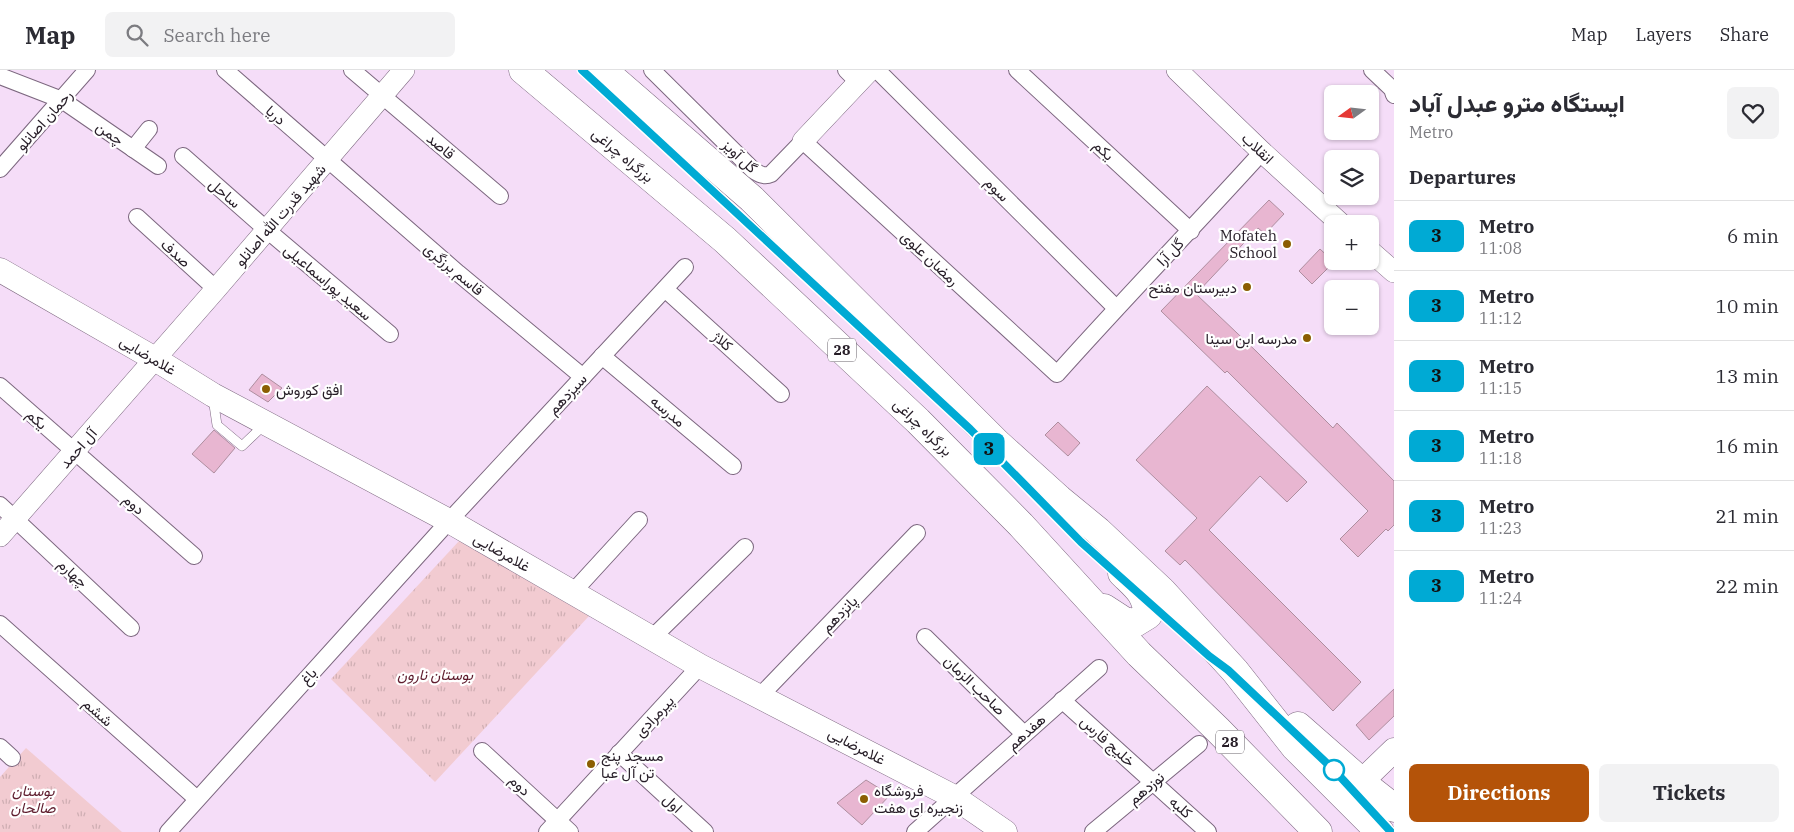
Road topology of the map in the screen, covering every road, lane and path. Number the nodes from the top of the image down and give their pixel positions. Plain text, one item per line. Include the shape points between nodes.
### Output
1 (87, 70) edge
2 (225, 70) edge
3 (352, 70) edge
4 (404, 70) edge
5 (523, 70) edge
6 (603, 70) edge
7 (652, 70) edge
8 (877, 70) edge
9 (1017, 70) edge
10 (1177, 70) edge
11 (1372, 70) edge
12 (858, 74) edge
13 (0, 76) edge
14 (1394, 95) edge
15 (381, 96) junction
16 (62, 100) junction
17 (149, 129) dead end
18 (803, 141) junction
19 (133, 149) junction
20 (1262, 152) junction
21 (183, 156) dead end
22 (328, 159) junction
23 (158, 166) dead end
24 (0, 169) edge
25 (500, 196) dead end
26 (1331, 215) edge
27 (137, 217) dead end
28 (267, 230) junction
29 (1191, 231) junction
30 (1379, 258) edge
31 (685, 267) dead end
32 (0, 270) edge
33 (1394, 272) edge
34 (665, 288) junction
35 (216, 289) junction
36 (1116, 308) junction
37 (390, 334) dead end
38 (602, 356) junction
39 (155, 359) junction
40 (1057, 374) joint
41 (583, 377) junction
42 (0, 387) edge
43 (781, 394) dead end
44 (74, 452) junction
45 (733, 466) dead end
46 (1059, 500) junction
47 (8, 511) edge
48 (639, 520) dead end
49 (449, 521) junction
50 (917, 533) dead end
51 (0, 536) edge
52 (744, 547) dead end
53 (194, 556) dead end
54 (573, 592) junction
55 (1084, 595) junction
56 (0, 624) edge
57 (130, 628) dead end
58 (925, 637) dead end
59 (652, 638) junction
60 (700, 666) junction
61 (1099, 668) dead end
62 (1235, 671) junction
63 (761, 696) junction
64 (1062, 700) junction
65 (1024, 734) junction
66 (1199, 744) dead end
67 (1394, 750) edge
68 (482, 751) dead end
69 (619, 753) junction
70 (1153, 782) junction
71 (1361, 782) junction
72 (954, 797) junction
73 (197, 799) junction
74 (1394, 808) edge
75 (552, 826) edge
76 (168, 832) edge
77 (570, 832) edge
78 (705, 832) edge
79 (915, 832) edge
80 (1005, 832) edge
81 (1093, 832) edge
82 (1208, 832) edge
83 (1318, 832) edge
84 (1380, 832) edge

1 - 16 street, رحمان اصانلو
2 - 22 street, دریا
3 - 15 street, قاصد
4 - 15 street, شهید قدرت الله اصانلو
5 - 55 highway, بزرگراه چراغی / 28 via 725,240 911,414 1021,525
6 - 46 highway via 752,199 997,443
7 - 18 street, گل آویز via 753,170 762,175 771,174
8 - 36 street, سوم
9 - 29 street, یکم
10 - 20 street, انقلاب
11 - 14 street
12 - 18 street, گل آویز
13 - 16 street, چمن
15 - 22 street, شهید قدرت الله اصانلو
15 - 25 street, قاصد
16 - 19 street, چمن
16 - 24 street, رحمان اصانلو
17 - 19 street
18 - 40 street, رمضان علوی
19 - 23 street, چمن
20 - 26 street, انقلاب
20 - 29 street, گل آرا
21 - 28 street, ساحل
22 - 28 street, شهید قدرت الله اصانلو
22 - 41 street, قاسم برزگری
27 - 35 street, صدف
28 - 35 street, شهید قدرت الله اصانلو
28 - 37 street, سعید پوراسماعیلی
29 - 36 street, گل آرا
30 - 33 street
31 - 34 street, سیزدهم
32 - 39 main road, غلامرضایی
34 - 38 street, سیزدهم
34 - 43 street, کلاژ
35 - 39 street, شهید قدرت الله اصانلو
36 - 40 street, گل آرا
38 - 41 street, سیزدهم
38 - 45 street, مدرسه
39 - 44 street, آل احمد
39 - 49 main road, غلامرضایی via 213,395
41 - 49 street, سیزدهم
42 - 44 street, یکم
44 - 47 street, آل احمد
44 - 53 street, دوم
46 - 55 highway via 1110,562 1142,593 1148,615 1135,623 1124,621
46 - 62 highway via 1162,590
47 - 51 street, آل احمد
47 - 57 street, چهارم
48 - 54 street
49 - 54 main road, غلامرضایی
49 - 73 street, باغ
50 - 63 street, پانزدهم
52 - 59 street
54 - 59 main road, غلامرضایی
55 - 83 highway, بزرگراه چراغی / 28
56 - 73 street, ششم
58 - 65 street, صاحب الزمان
59 - 60 main road, غلامرضایی
60 - 63 main road, غلامرضایی
60 - 69 street, پیرمرادی
61 - 64 street, هفدهم
62 - 71 highway
62 - 84 highway via 1295,747
63 - 72 main road, غلامرضایی
64 - 65 street, هفدهم
64 - 70 street, خلیج فارس
65 - 72 street, هفدهم
66 - 70 street, نوزدهم
67 - 71 main road
68 - 75 street, دوم
69 - 75 street, پیرمرادی
69 - 78 street, اول
70 - 81 street, نوزدهم
70 - 82 street, کلبه
71 - 74 highway
72 - 79 street, هفدهم
72 - 80 main road, غلامرضایی
73 - 76 street, باغ
75 - 77 street, دوم

